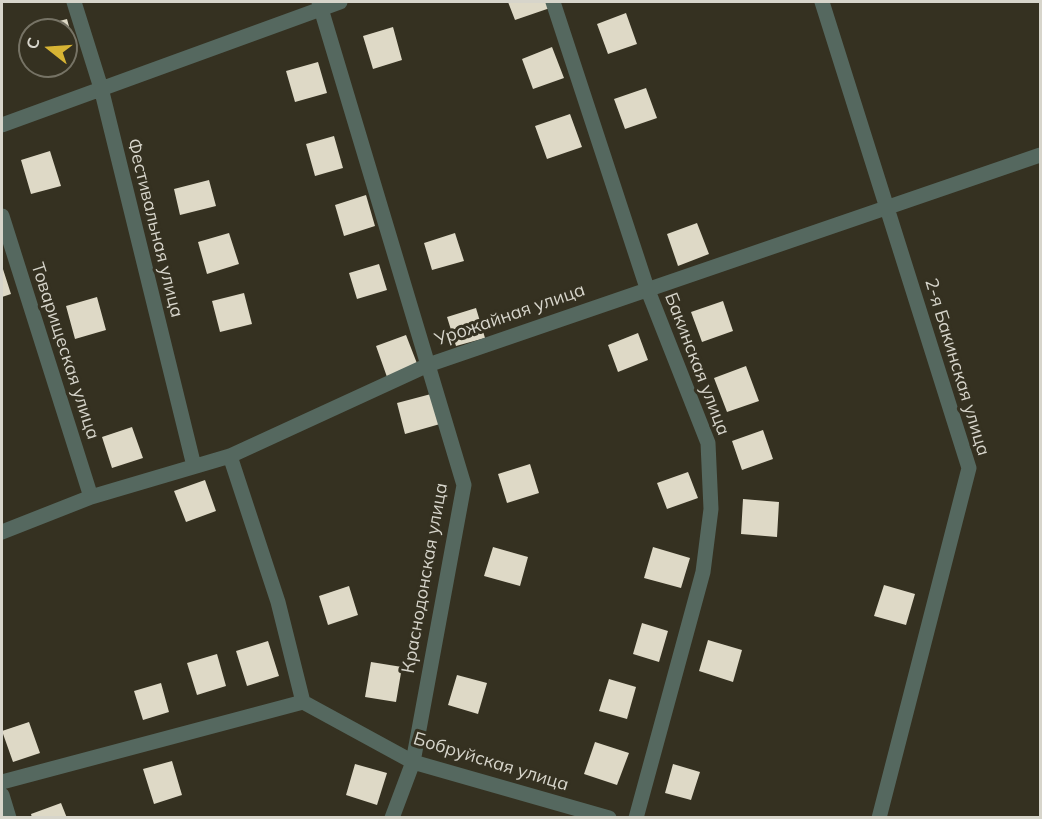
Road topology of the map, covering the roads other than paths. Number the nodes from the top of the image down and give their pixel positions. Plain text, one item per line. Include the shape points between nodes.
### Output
1 (74, 2) edge
2 (340, 2) edge
3 (553, 2) edge
4 (822, 2) edge
5 (320, 5) edge
6 (101, 88) junction
7 (2, 125) edge
8 (1041, 156) edge
9 (886, 208) junction
10 (2, 216) edge
11 (647, 288) junction
12 (428, 364) junction
13 (230, 456) junction
14 (194, 466) junction
15 (91, 497) junction
16 (2, 532) edge
17 (303, 702) junction
18 (413, 762) junction
19 (2, 782) edge
20 (2, 795) edge
21 (9, 818) edge
22 (392, 818) edge
23 (609, 818) edge
24 (636, 818) edge
25 (879, 818) edge

1 - 6 street, Фестивальная улица
2 - 5 street
3 - 11 street, Бакинская улица
4 - 9 street, 2-я Бакинская улица
5 - 6 street
5 - 12 street, Краснодонская улица
6 - 7 street
6 - 14 street, Фестивальная улица
8 - 9 street, Урожайная улица
9 - 11 street, Урожайная улица
9 - 25 street, 2-я Бакинская улица via 969,468
10 - 15 street, Товарищеская улица
11 - 12 street, Урожайная улица
11 - 24 street, Бакинская улица via 708,443 711,509 703,572
12 - 13 street, Урожайная улица
12 - 18 street, Краснодонская улица via 464,485
13 - 14 street, Урожайная улица
13 - 17 street via 278,602
14 - 15 street, Урожайная улица
15 - 16 street, Урожайная улица
17 - 18 street, Бобруйская улица
17 - 19 street
18 - 22 street, Краснодонская улица
18 - 23 street, Бобруйская улица
20 - 21 street

